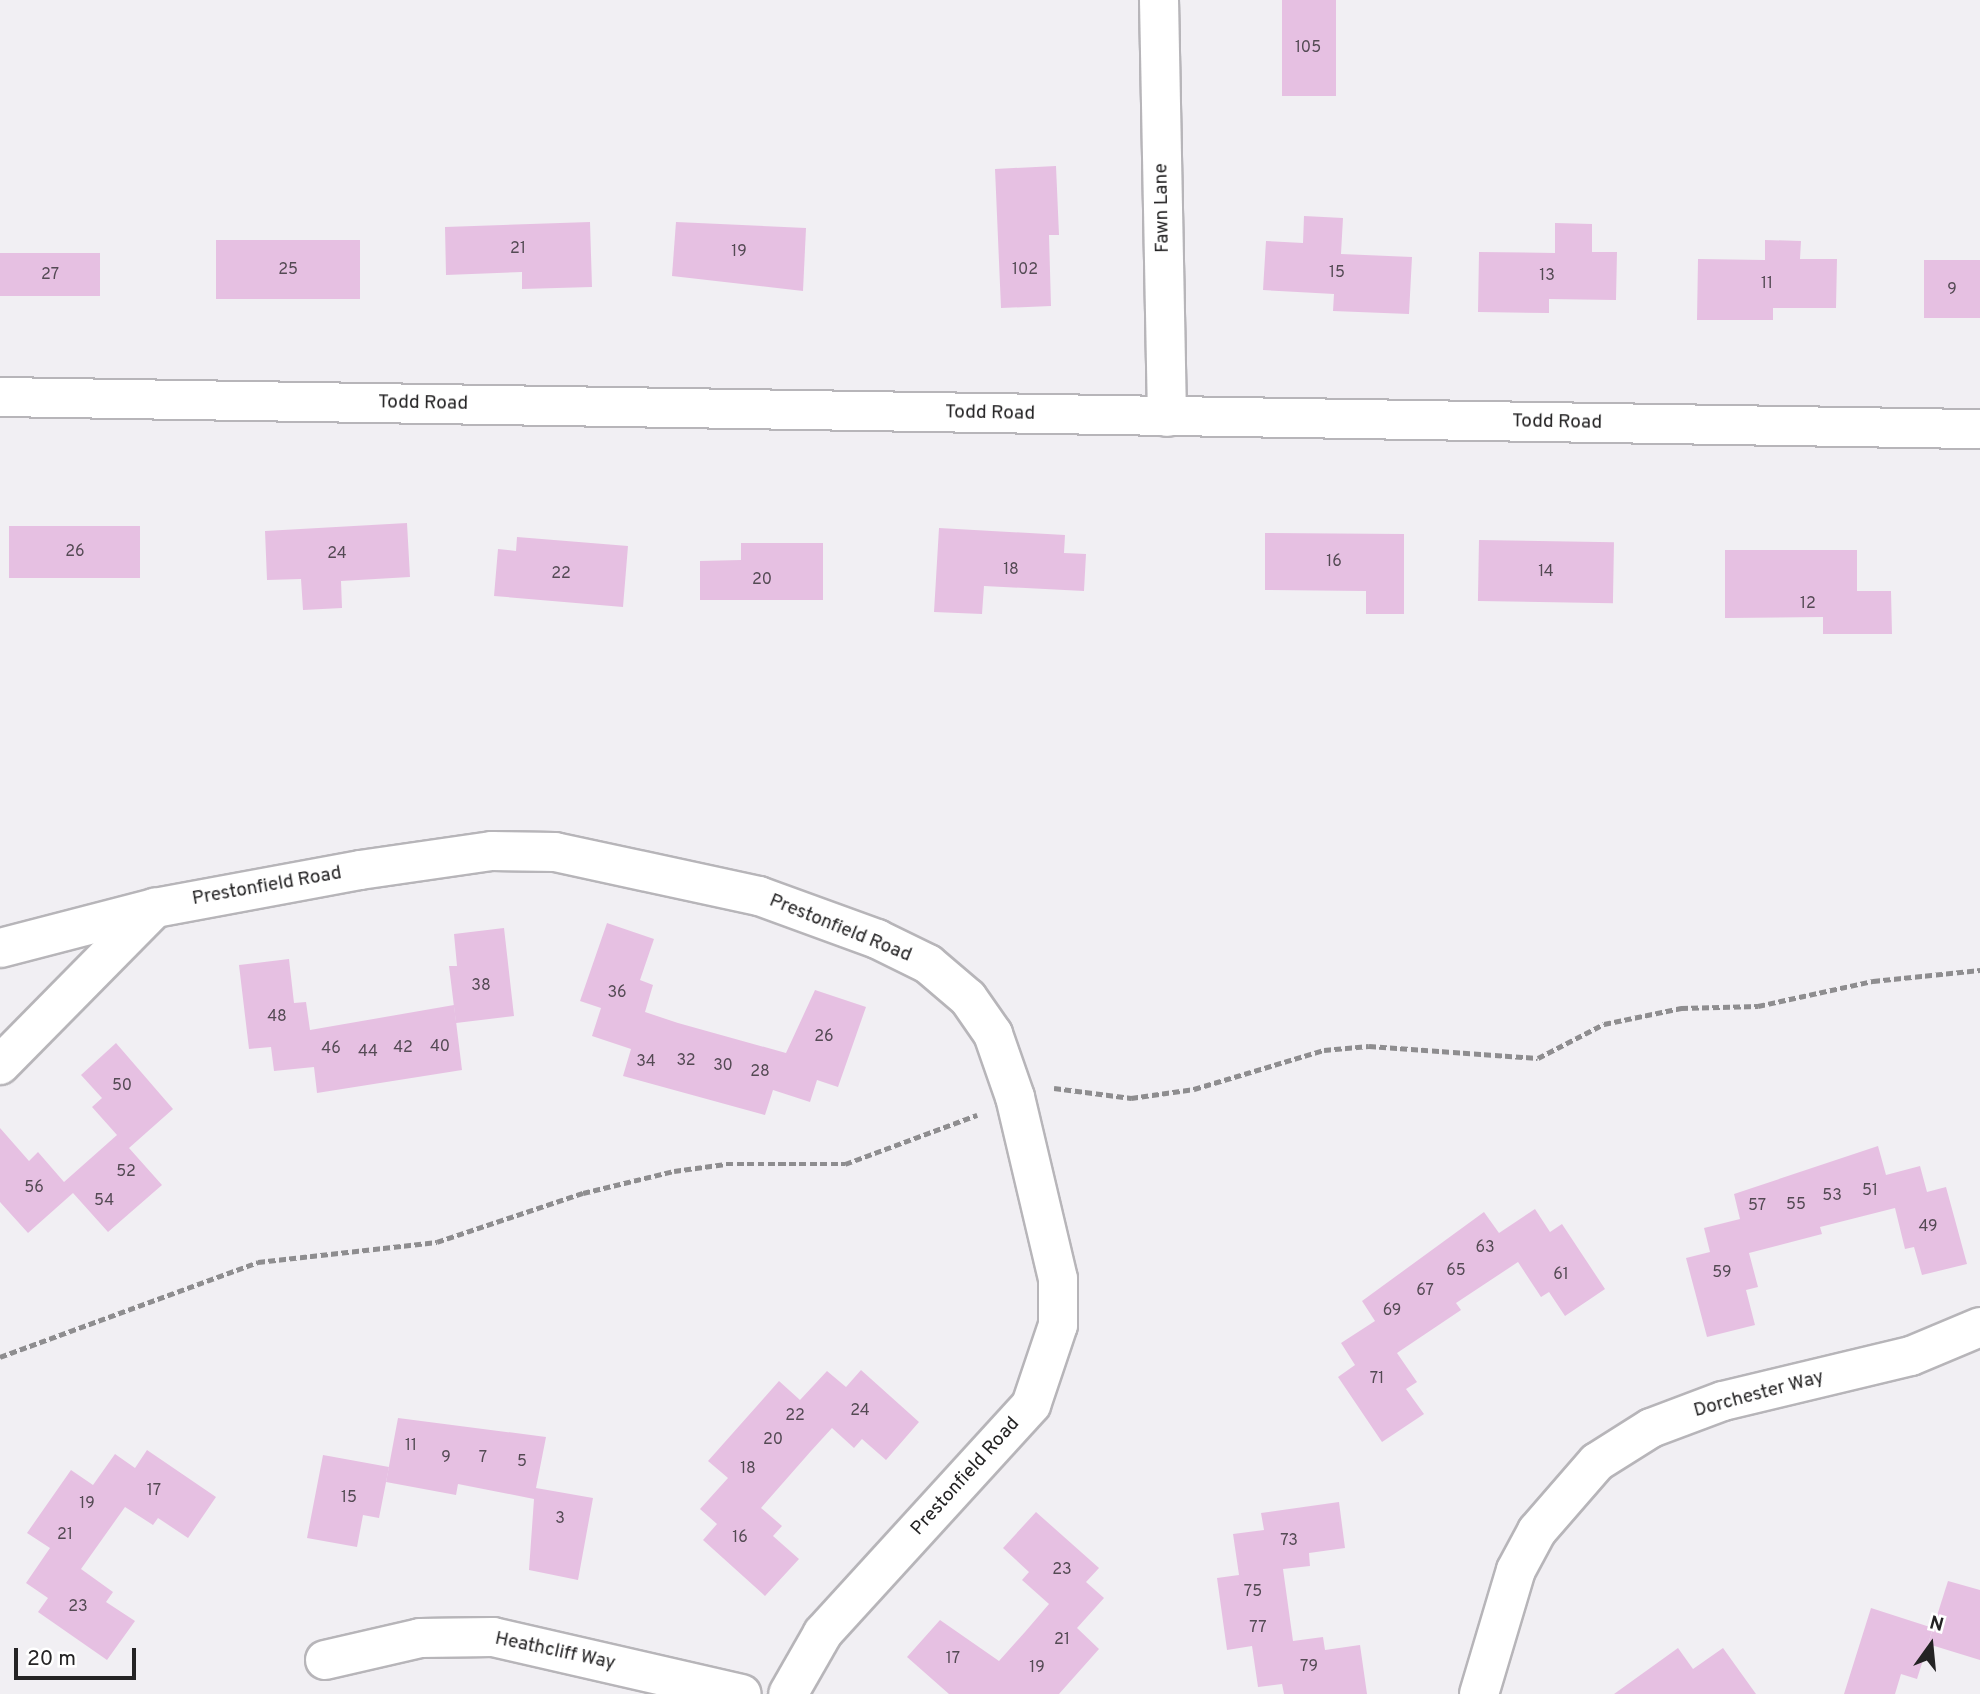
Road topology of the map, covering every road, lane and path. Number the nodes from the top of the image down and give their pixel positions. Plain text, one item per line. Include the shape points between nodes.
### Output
1 (1159, 0) edge
2 (0, 397) edge
3 (1167, 416) junction
4 (1980, 429) edge
5 (155, 908) junction
6 (0, 948) edge
7 (0, 1065) edge
8 (1980, 1327) edge
9 (325, 1660) dead end
10 (741, 1694) edge
11 (788, 1694) edge
12 (1479, 1694) edge

1 - 3 street, Fawn Lane
2 - 3 street, Todd Road
3 - 4 street, Todd Road
5 - 6 street, Prestonfield Road
5 - 7 street
5 - 11 street, Prestonfield Road via 492,851 555,852 760,896 928,964 968,998 993,1034 1015,1097 1058,1279 1058,1325 1031,1405 823,1633
8 - 12 street, Dorchester Way via 1911,1356 1723,1401 1651,1428 1597,1462 1537,1531 1516,1570
9 - 10 street, Heathcliff Way via 420,1638 493,1637

